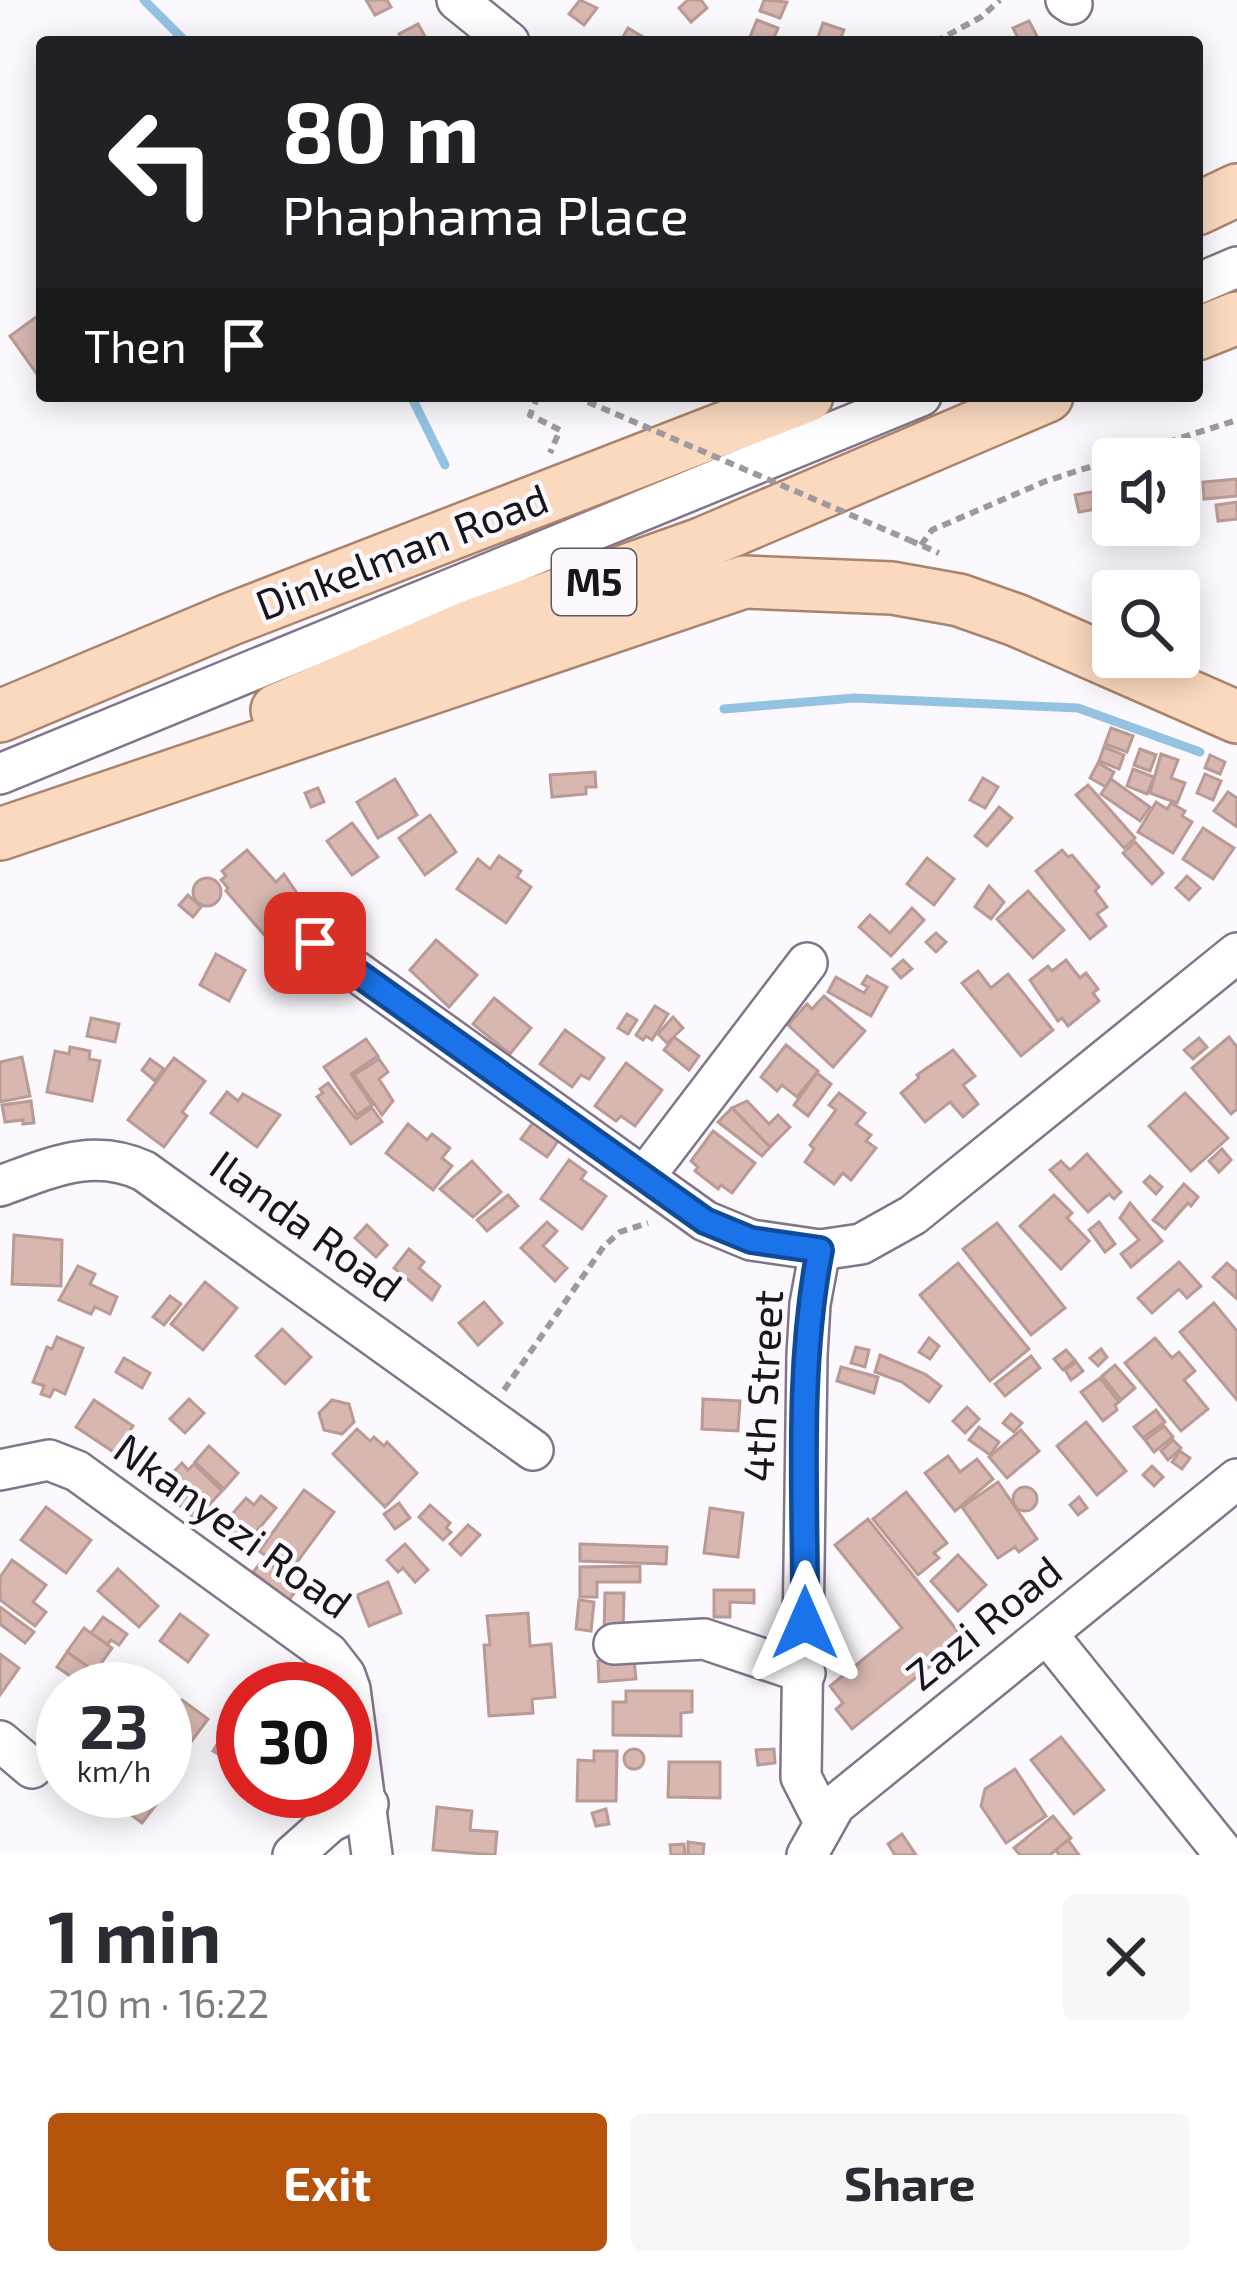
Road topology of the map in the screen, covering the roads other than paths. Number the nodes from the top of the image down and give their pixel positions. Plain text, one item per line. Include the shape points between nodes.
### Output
1 (471, 4) edge
2 (502, 36) edge
3 (1237, 190) edge
4 (1203, 206) edge
5 (1237, 222) edge
6 (1203, 236) edge
7 (1237, 267) edge
8 (1203, 281) edge
9 (1237, 317) edge
10 (1203, 331) edge
11 (792, 402) edge
12 (906, 402) edge
13 (1033, 402) edge
14 (0, 716) edge
15 (1237, 717) edge
16 (0, 774) edge
17 (0, 830) edge
18 (315, 943) dead end
19 (1237, 953) edge
20 (807, 963) dead end
21 (645, 1176) junction
22 (0, 1186) edge
23 (820, 1250) junction
24 (533, 1450) dead end
25 (0, 1470) edge
26 (1237, 1479) edge
27 (1047, 1634) junction
28 (614, 1644) dead end
29 (335, 1662) edge
30 (805, 1673) junction
31 (0, 1742) edge
32 (32, 1768) dead end
33 (338, 1818) edge
34 (369, 1818) edge
35 (815, 1838) edge
36 (293, 1855) edge
37 (372, 1855) edge
38 (1225, 1855) edge

1 - 2 street
3 - 4 main road
5 - 6 main road
7 - 8 street
9 - 10 main road
11 - 14 main road, Dinkelman Road / M5
12 - 16 street
13 - 17 main road, M5 via 701,544 473,626
15 - 17 main road via 959,600 892,588 744,582
18 - 21 street
19 - 23 street, 4th Street via 913,1215 861,1244
20 - 21 street
21 - 23 street via 728,1233
22 - 24 street, Ilanda Road via 86,1158 144,1171
23 - 30 street, 4th Street via 807,1355
25 - 29 street, Nkanyezi Road via 49,1460 77,1471
26 - 27 street, Zazi Road
27 - 35 street, Zazi Road via 847,1795
27 - 38 street
28 - 30 street via 704,1639
30 - 35 street, 4th Street via 801,1777
31 - 32 street
33 - 36 street
34 - 37 street, Nkanyezi Road

